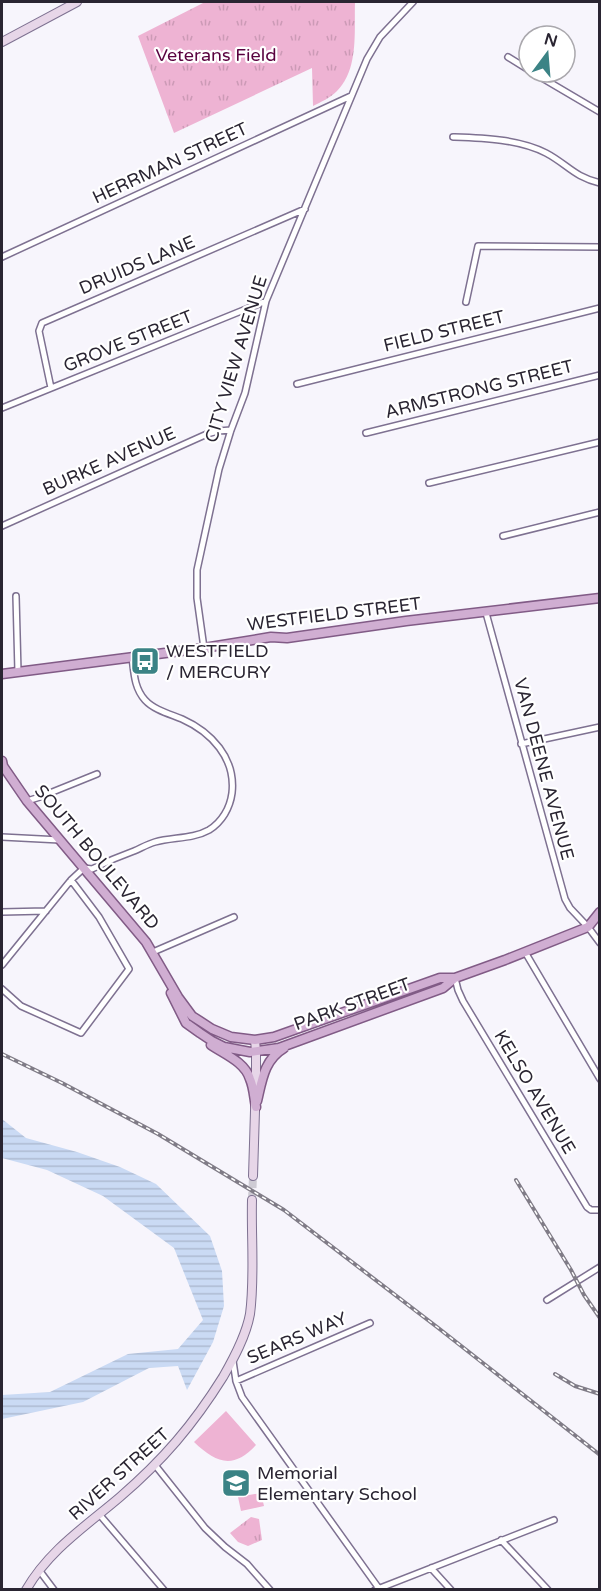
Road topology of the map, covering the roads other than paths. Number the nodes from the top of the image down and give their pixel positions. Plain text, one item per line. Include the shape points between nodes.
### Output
1 (76, 2) edge
2 (413, 2) edge
3 (2, 42) edge
4 (508, 57) dead end
5 (517, 63) edge
6 (552, 84) edge
7 (352, 96) junction
8 (600, 112) edge
9 (453, 137) dead end
10 (600, 183) edge
11 (305, 209) junction
12 (600, 247) edge
13 (2, 258) edge
14 (266, 301) junction
15 (466, 302) dead end
16 (600, 308) edge
17 (600, 375) edge
18 (297, 384) dead end
19 (51, 388) junction
20 (2, 408) edge
21 (231, 430) junction
22 (366, 433) dead end
23 (600, 442) edge
24 (429, 483) dead end
25 (600, 512) edge
26 (2, 526) edge
27 (503, 536) dead end
28 (16, 596) dead end
29 (600, 598) edge
30 (486, 613) junction
31 (204, 648) junction
32 (132, 657) junction
33 (18, 672) junction
34 (2, 674) edge
35 (600, 727) edge
36 (521, 744) junction
37 (2, 765) edge
38 (97, 774) dead end
39 (27, 801) junction
40 (2, 837) edge
41 (60, 840) junction
42 (84, 868) junction
43 (71, 880) junction
44 (46, 911) junction
45 (2, 912) edge
46 (600, 912) edge
47 (234, 918) dead end
48 (600, 926) edge
49 (588, 927) junction
50 (600, 943) edge
51 (153, 952) junction
52 (525, 952) junction
53 (2, 965) edge
54 (163, 970) junction
55 (454, 978) junction
56 (2, 989) edge
57 (186, 1023) junction
58 (255, 1040) junction
59 (297, 1041) junction
60 (256, 1052) junction
61 (600, 1080) edge
62 (256, 1107) junction
63 (253, 1176) tunnel mouth
64 (252, 1200) tunnel mouth
65 (600, 1210) edge
66 (600, 1267) edge
67 (547, 1300) dead end
68 (370, 1323) dead end
69 (233, 1359) junction
70 (236, 1381) junction
71 (155, 1466) junction
72 (99, 1514) junction
73 (554, 1520) dead end
74 (501, 1540) junction
75 (431, 1568) junction
76 (39, 1570) junction
77 (378, 1589) edge
78 (26, 1590) edge
79 (54, 1590) edge
80 (164, 1590) edge
81 (270, 1590) edge
82 (451, 1590) edge
83 (548, 1590) edge

1 - 3 main road
2 - 7 street, CITY VIEW AVENUE via 380,37
4 - 5 street
6 - 8 street
7 - 11 street, CITY VIEW AVENUE
7 - 13 street, HERRMAN STREET
9 - 10 street via 535,148 578,176
11 - 14 street, CITY VIEW AVENUE
11 - 19 street, DRUIDS LANE via 42,323 39,332
12 - 15 street via 478,246
14 - 19 street, GROVE STREET
14 - 21 street, CITY VIEW AVENUE
16 - 18 street, FIELD STREET
17 - 22 street, ARMSTRONG STREET
19 - 20 street, GROVE STREET
21 - 26 street, BURKE AVENUE via 207,434
21 - 31 street, CITY VIEW AVENUE via 198,570 197,598
23 - 24 street
25 - 27 street
28 - 33 street
29 - 30 main road, WESTFIELD STREET
30 - 31 main road, WESTFIELD STREET
30 - 36 street, VAN DEENE AVENUE
31 - 32 main road, WESTFIELD STREET
32 - 33 main road, WESTFIELD STREET
32 - 42 street via 135,683 145,700 199,728 218,744 230,769 231,798 222,819 206,831 153,843
33 - 34 main road, WESTFIELD STREET
35 - 36 street
36 - 49 street, VAN DEENE AVENUE via 565,899
37 - 39 main road, SOUTH BOULEVARD
38 - 39 street
39 - 41 main road, SOUTH BOULEVARD
40 - 41 street
41 - 42 main road, SOUTH BOULEVARD
42 - 43 street
42 - 51 main road, SOUTH BOULEVARD
43 - 44 street
43 - 56 street via 99,917 129,969 81,1033 21,1006
44 - 45 street
44 - 53 street
46 - 49 main road, PARK STREET
47 - 51 street
48 - 49 main road
49 - 50 street, VAN DEENE AVENUE
49 - 52 main road, PARK STREET
51 - 54 main road, SOUTH BOULEVARD
52 - 55 main road, PARK STREET
52 - 61 street
54 - 57 main road, SOUTH BOULEVARD
54 - 58 main road, SOUTH BOULEVARD via 185,1007 200,1022 226,1035
55 - 58 main road, PARK STREET via 440,978 290,1032
55 - 59 main road, PARK STREET via 443,988
55 - 65 street, KELSO AVENUE via 463,1001 587,1207
57 - 60 main road, SOUTH BOULEVARD via 218,1044
57 - 62 main road via 246,1071
58 - 60 main road
59 - 60 main road, PARK STREET
59 - 62 main road via 268,1064
60 - 62 main road
62 - 63 main road
64 - 69 main road, RIVER STREET via 250,1314
66 - 67 street
68 - 70 street, SEARS WAY
69 - 70 street
69 - 71 main road, RIVER STREET via 191,1425
70 - 77 street via 242,1397
71 - 72 main road, RIVER STREET
71 - 81 street via 205,1528
72 - 76 main road, RIVER STREET
72 - 80 street
73 - 74 street
74 - 75 street
74 - 83 street
75 - 77 street
75 - 82 street
76 - 78 main road, RIVER STREET
76 - 79 street

